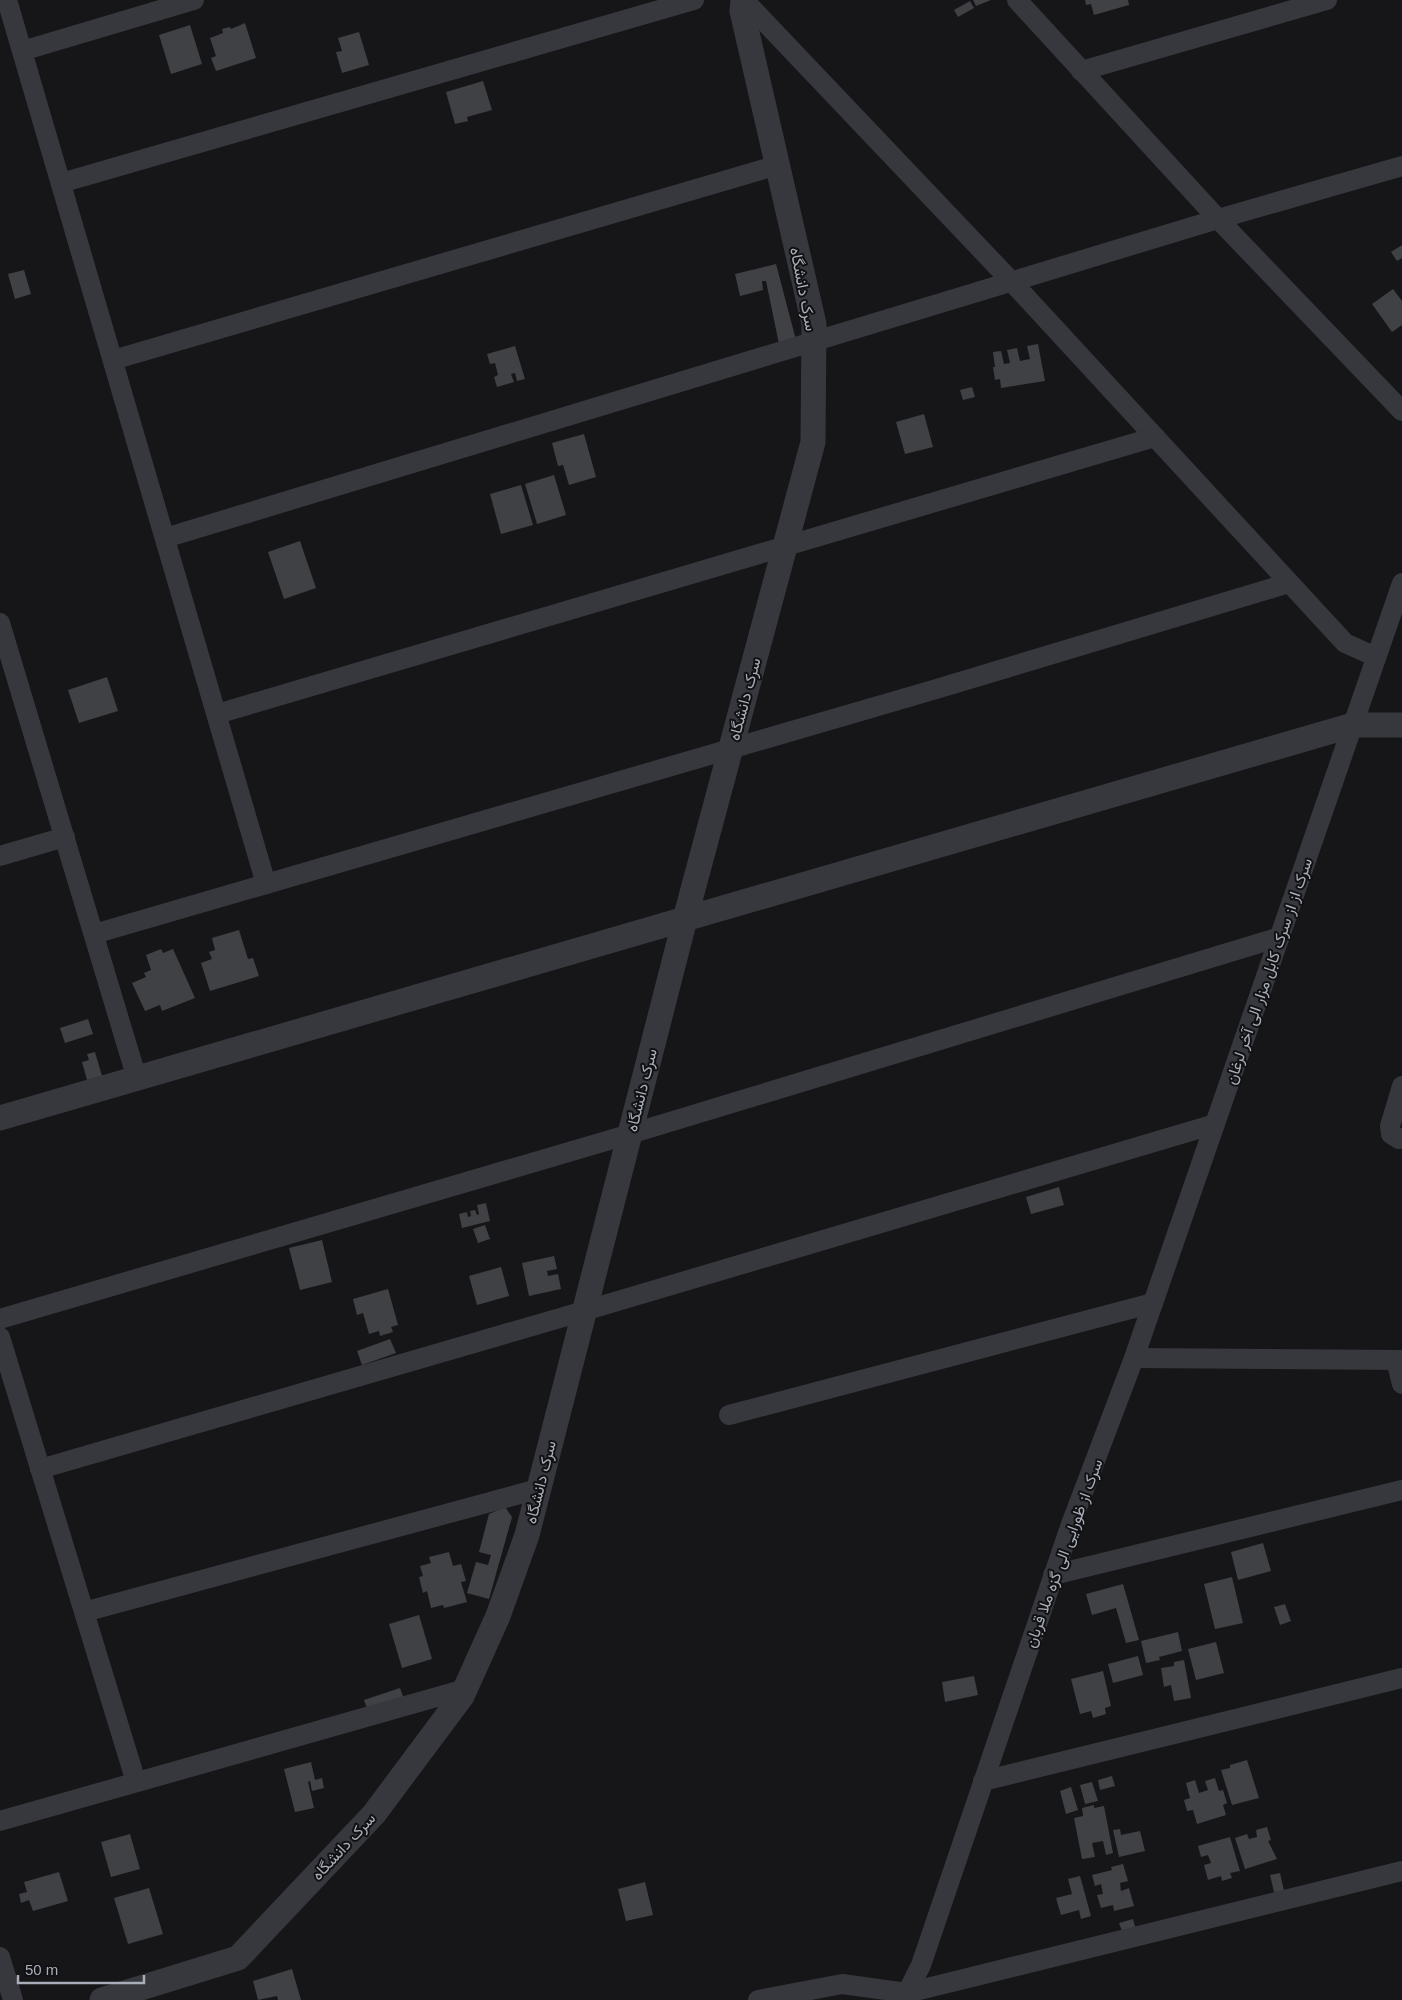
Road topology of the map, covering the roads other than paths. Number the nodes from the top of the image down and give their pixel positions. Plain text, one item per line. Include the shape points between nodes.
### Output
1 (8, 0) edge
2 (194, 0) edge
3 (694, 0) edge
4 (744, 0) edge
5 (1017, 0) edge
6 (1327, 0) edge
7 (22, 51) junction
8 (1081, 71) junction
9 (778, 165) junction
10 (1402, 166) edge
11 (61, 182) junction
12 (1218, 219) junction
13 (1012, 282) junction
14 (814, 342) junction
15 (113, 360) junction
16 (1402, 412) edge
17 (1155, 437) junction
18 (165, 538) junction
19 (785, 546) junction
20 (1289, 583) junction
21 (1402, 583) edge
22 (0, 623) edge
23 (1376, 657) junction
24 (6, 664) edge
25 (217, 714) junction
26 (1353, 725) junction
27 (1402, 726) edge
28 (731, 749) junction
29 (64, 837) junction
30 (0, 856) edge
31 (266, 884) junction
32 (685, 919) junction
33 (94, 934) junction
34 (1280, 937) junction
35 (137, 1079) junction
36 (1402, 1086) edge
37 (0, 1118) edge
38 (1215, 1124) junction
39 (630, 1134) junction
40 (1402, 1138) edge
41 (1153, 1303) junction
42 (584, 1311) junction
43 (0, 1318) edge
44 (0, 1337) edge
45 (1134, 1358) junction
46 (1399, 1360) edge
47 (1402, 1384) edge
48 (729, 1415) dead end
49 (40, 1470) junction
50 (538, 1489) junction
51 (1402, 1490) edge
52 (1054, 1575) junction
53 (84, 1612) junction
54 (1402, 1678) edge
55 (465, 1689) junction
56 (983, 1781) junction
57 (136, 1782) junction
58 (0, 1821) edge
59 (1402, 1871) edge
60 (0, 1957) edge
61 (908, 1997) edge
62 (13, 2000) edge
63 (102, 2000) edge
64 (758, 2000) edge

1 - 7 street
2 - 7 street
3 - 11 street
4 - 9 street, سرک دانشگاه via 742,11
4 - 13 street
5 - 8 street
6 - 8 street
7 - 11 street
8 - 12 street
9 - 14 street, سرک دانشگاه via 814,324
9 - 15 street
10 - 12 street
11 - 15 street
12 - 13 street
12 - 16 street
13 - 14 street
13 - 17 street
14 - 18 street
14 - 19 street, سرک دانشگاه via 813,442
15 - 18 street
17 - 19 street
17 - 20 street
18 - 25 street
19 - 25 street
19 - 28 street, سرک دانشگاه
20 - 23 street via 1345,643
20 - 28 street
21 - 23 street, سرک از از سرک کابل مزار الی آخر لرغان
22 - 24 street
23 - 26 street, سرک از از سرک کابل مزار الی آخر لرغان
24 - 29 street
25 - 31 street
26 - 27 street
26 - 32 street
26 - 34 street, سرک از از سرک کابل مزار الی آخر لرغان
28 - 31 street
28 - 32 street, سرک دانشگاه
29 - 30 street
29 - 33 street
31 - 33 street
32 - 35 street
32 - 39 street, سرک دانشگاه
33 - 35 street
34 - 38 street, سرک از از سرک کابل مزار الی آخر لرغان
34 - 39 street
35 - 37 street
36 - 40 street via 1390,1126 1391,1134
38 - 41 street, سرک از از سرک کابل مزار الی آخر لرغان
38 - 42 street
39 - 42 street, سرک دانشگاه
39 - 43 street
41 - 45 street, سرک از از سرک کابل مزار الی آخر لرغان
41 - 48 street
42 - 49 street
42 - 50 street, سرک دانشگاه
44 - 49 street
45 - 46 street
45 - 52 street, سرک از ظورایی الی گزه ملا قربان
46 - 47 street
49 - 53 street
50 - 53 street
50 - 55 street, سرک دانشگاه via 527,1535 498,1616
51 - 52 street
52 - 56 street, سرک از ظورایی الی گزه ملا قربان
53 - 57 street
54 - 56 street
55 - 57 street
55 - 63 street, سرک دانشگاه via 374,1814 238,1958
56 - 61 street, سرک از ظورایی الی گزه ملا قربان
57 - 58 street
59 - 61 street
60 - 62 street
61 - 64 street via 842,1984

